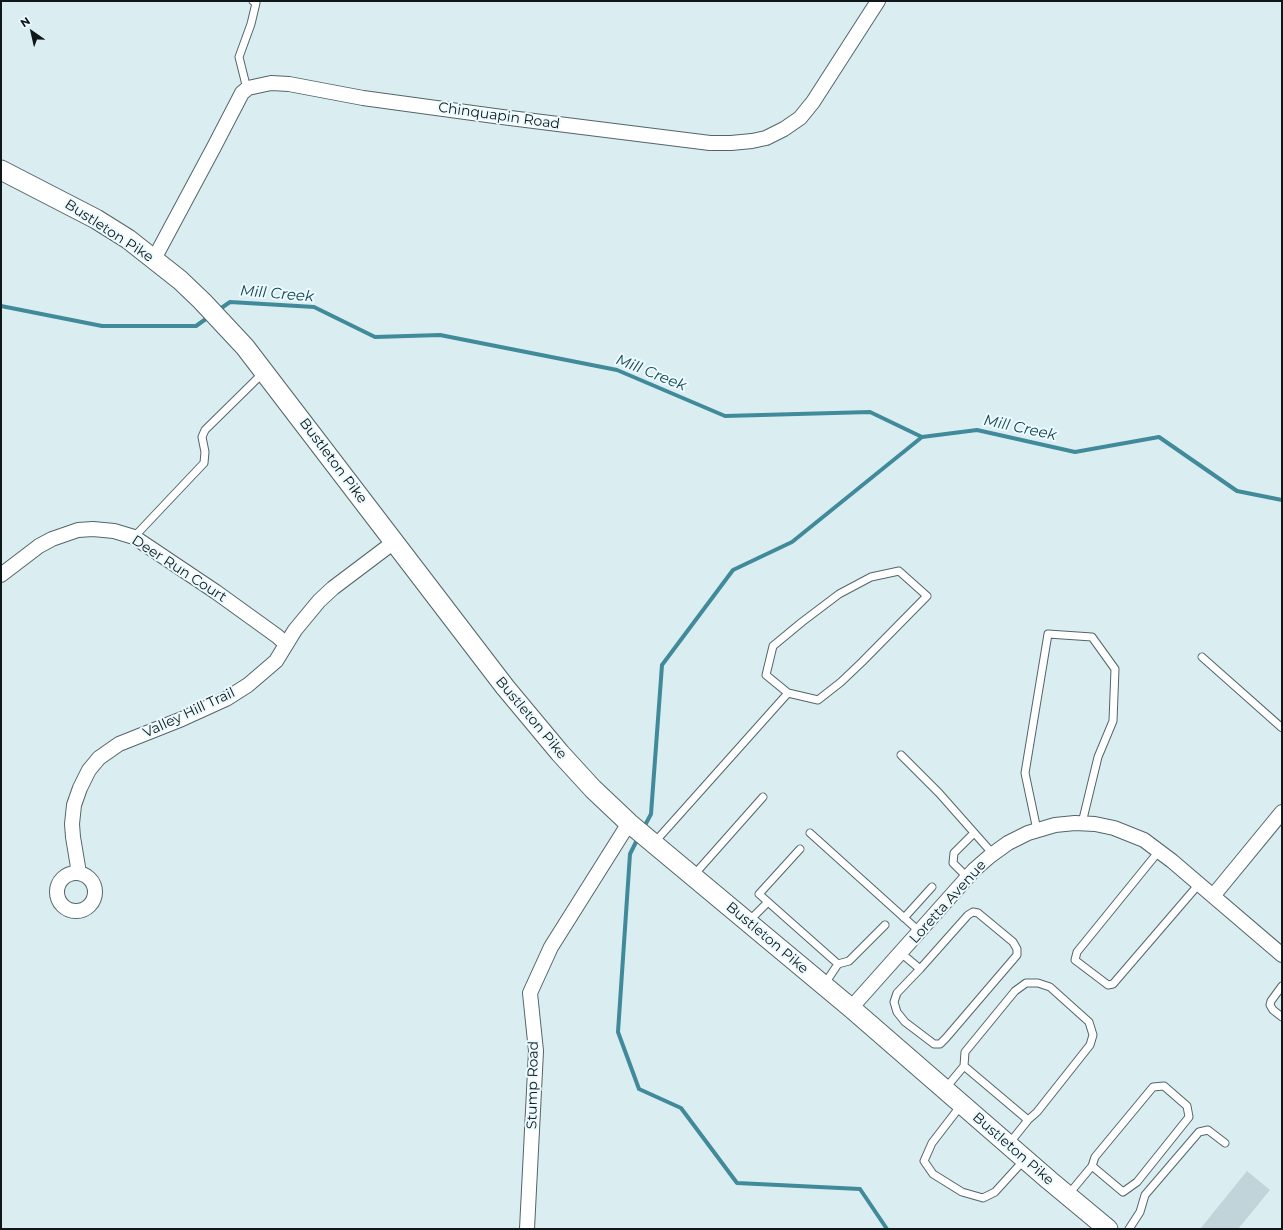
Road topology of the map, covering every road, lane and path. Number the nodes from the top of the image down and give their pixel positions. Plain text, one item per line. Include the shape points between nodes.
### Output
1 (253, 1) edge
2 (878, 1) edge
3 (247, 89) junction
4 (1, 170) edge
5 (154, 259) junction
6 (264, 372) junction
7 (134, 537) junction
8 (394, 542) junction
9 (1, 575) edge
10 (286, 644) junction
11 (1202, 657) dead end
12 (788, 693) junction
13 (1282, 728) edge
14 (901, 755) dead end
15 (763, 797) dead end
16 (1282, 812) edge
17 (1082, 823) junction
18 (1037, 830) junction
19 (810, 832) dead end
20 (640, 833) junction
21 (974, 833) junction
22 (800, 848) dead end
23 (1159, 851) junction
24 (993, 854) junction
25 (79, 873) dead end
26 (693, 876) junction
27 (968, 878) junction
28 (1199, 884) junction
29 (932, 887) dead end
30 (1214, 896) junction
31 (768, 902) junction
32 (904, 918) junction
33 (748, 922) junction
34 (885, 924) dead end
35 (920, 932) junction
36 (901, 953) junction
37 (1282, 955) edge
38 (838, 964) junction
39 (920, 969) junction
40 (824, 986) junction
41 (1282, 986) edge
42 (851, 1008) junction
43 (1282, 1017) edge
44 (964, 1066) junction
45 (945, 1090) junction
46 (962, 1104) junction
47 (1028, 1120) junction
48 (1225, 1143) dead end
49 (1008, 1145) junction
50 (1025, 1159) junction
51 (1092, 1166) junction
52 (1067, 1196) junction
53 (527, 1229) edge
54 (1108, 1229) edge
55 (1129, 1229) edge

1 - 3 lane via 256,3 240,57
2 - 3 street, Chinquapin Road via 800,118 766,138 731,144 502,118 363,98 289,84 271,83
3 - 5 street via 242,93
4 - 5 main road, Bustleton Pike via 96,219
5 - 6 main road, Bustleton Pike via 207,306
6 - 7 lane via 205,430 202,437 204,464
6 - 8 main road, Bustleton Pike
7 - 9 street, Deer Run Court via 114,531 78,530 39,546
7 - 10 street, Deer Run Court via 216,592
8 - 10 street, Valley Hill Trail via 333,588 306,615
8 - 20 main road, Bustleton Pike via 505,687 560,753 593,789
10 - 25 street, Valley Hill Trail via 276,661 248,685 226,699 119,744 99,758 89,770 74,806 72,824
11 - 13 lane
12 - 12 lane via 818,700 842,682 927,596 898,571 870,577 839,594 773,646 766,675
12 - 20 lane
14 - 21 lane
15 - 26 lane
16 - 30 street
17 - 18 street, Loretta Avenue via 1055,824
17 - 18 lane via 1098,757 1113,721 1115,669 1092,637 1048,634 1025,773
17 - 23 street, Loretta Avenue via 1126,832 1144,840
18 - 24 street, Loretta Avenue via 1008,843
19 - 32 lane
20 - 26 main road, Bustleton Pike
20 - 53 street, Stump Road via 551,947 530,993 536,1051
21 - 24 lane
21 - 27 lane via 954,853 953,863
22 - 31 lane via 759,894
23 - 28 street, Loretta Avenue
23 - 28 lane via 1077,952 1075,960 1108,985 1113,984
24 - 27 street, Loretta Avenue
26 - 33 main road, Bustleton Pike
27 - 35 street, Loretta Avenue
28 - 30 street, Loretta Avenue
29 - 32 lane
30 - 37 street, Loretta Avenue
31 - 33 lane
31 - 38 lane
32 - 35 lane
33 - 40 main road, Bustleton Pike
34 - 38 lane via 849,960
35 - 36 street, Loretta Avenue
36 - 39 lane
36 - 42 street, Loretta Avenue
38 - 40 lane
39 - 39 lane via 897,993 894,1002 897,1012 905,1022 934,1044 940,1044 1017,955 1017,949 1013,942 978,913 973,912
40 - 42 main road, Bustleton Pike
41 - 43 lane via 1270,1005
42 - 45 main road, Bustleton Pike
44 - 45 lane
44 - 47 lane
44 - 47 lane via 965,1052 1015,991 1026,983 1050,987 1089,1022 1093,1035 1090,1045
45 - 46 main road, Bustleton Pike
46 - 49 main road, Bustleton Pike
46 - 50 lane via 932,1143 924,1161 933,1174 962,1192 984,1198 995,1192
47 - 49 lane
48 - 55 lane via 1208,1130 1199,1132 1145,1195 1140,1212
49 - 50 main road, Bustleton Pike
50 - 52 main road, Bustleton Pike
51 - 51 lane via 1123,1192 1137,1182 1189,1117 1187,1106 1164,1086 1153,1087 1095,1157
51 - 52 lane
52 - 54 main road, Bustleton Pike

